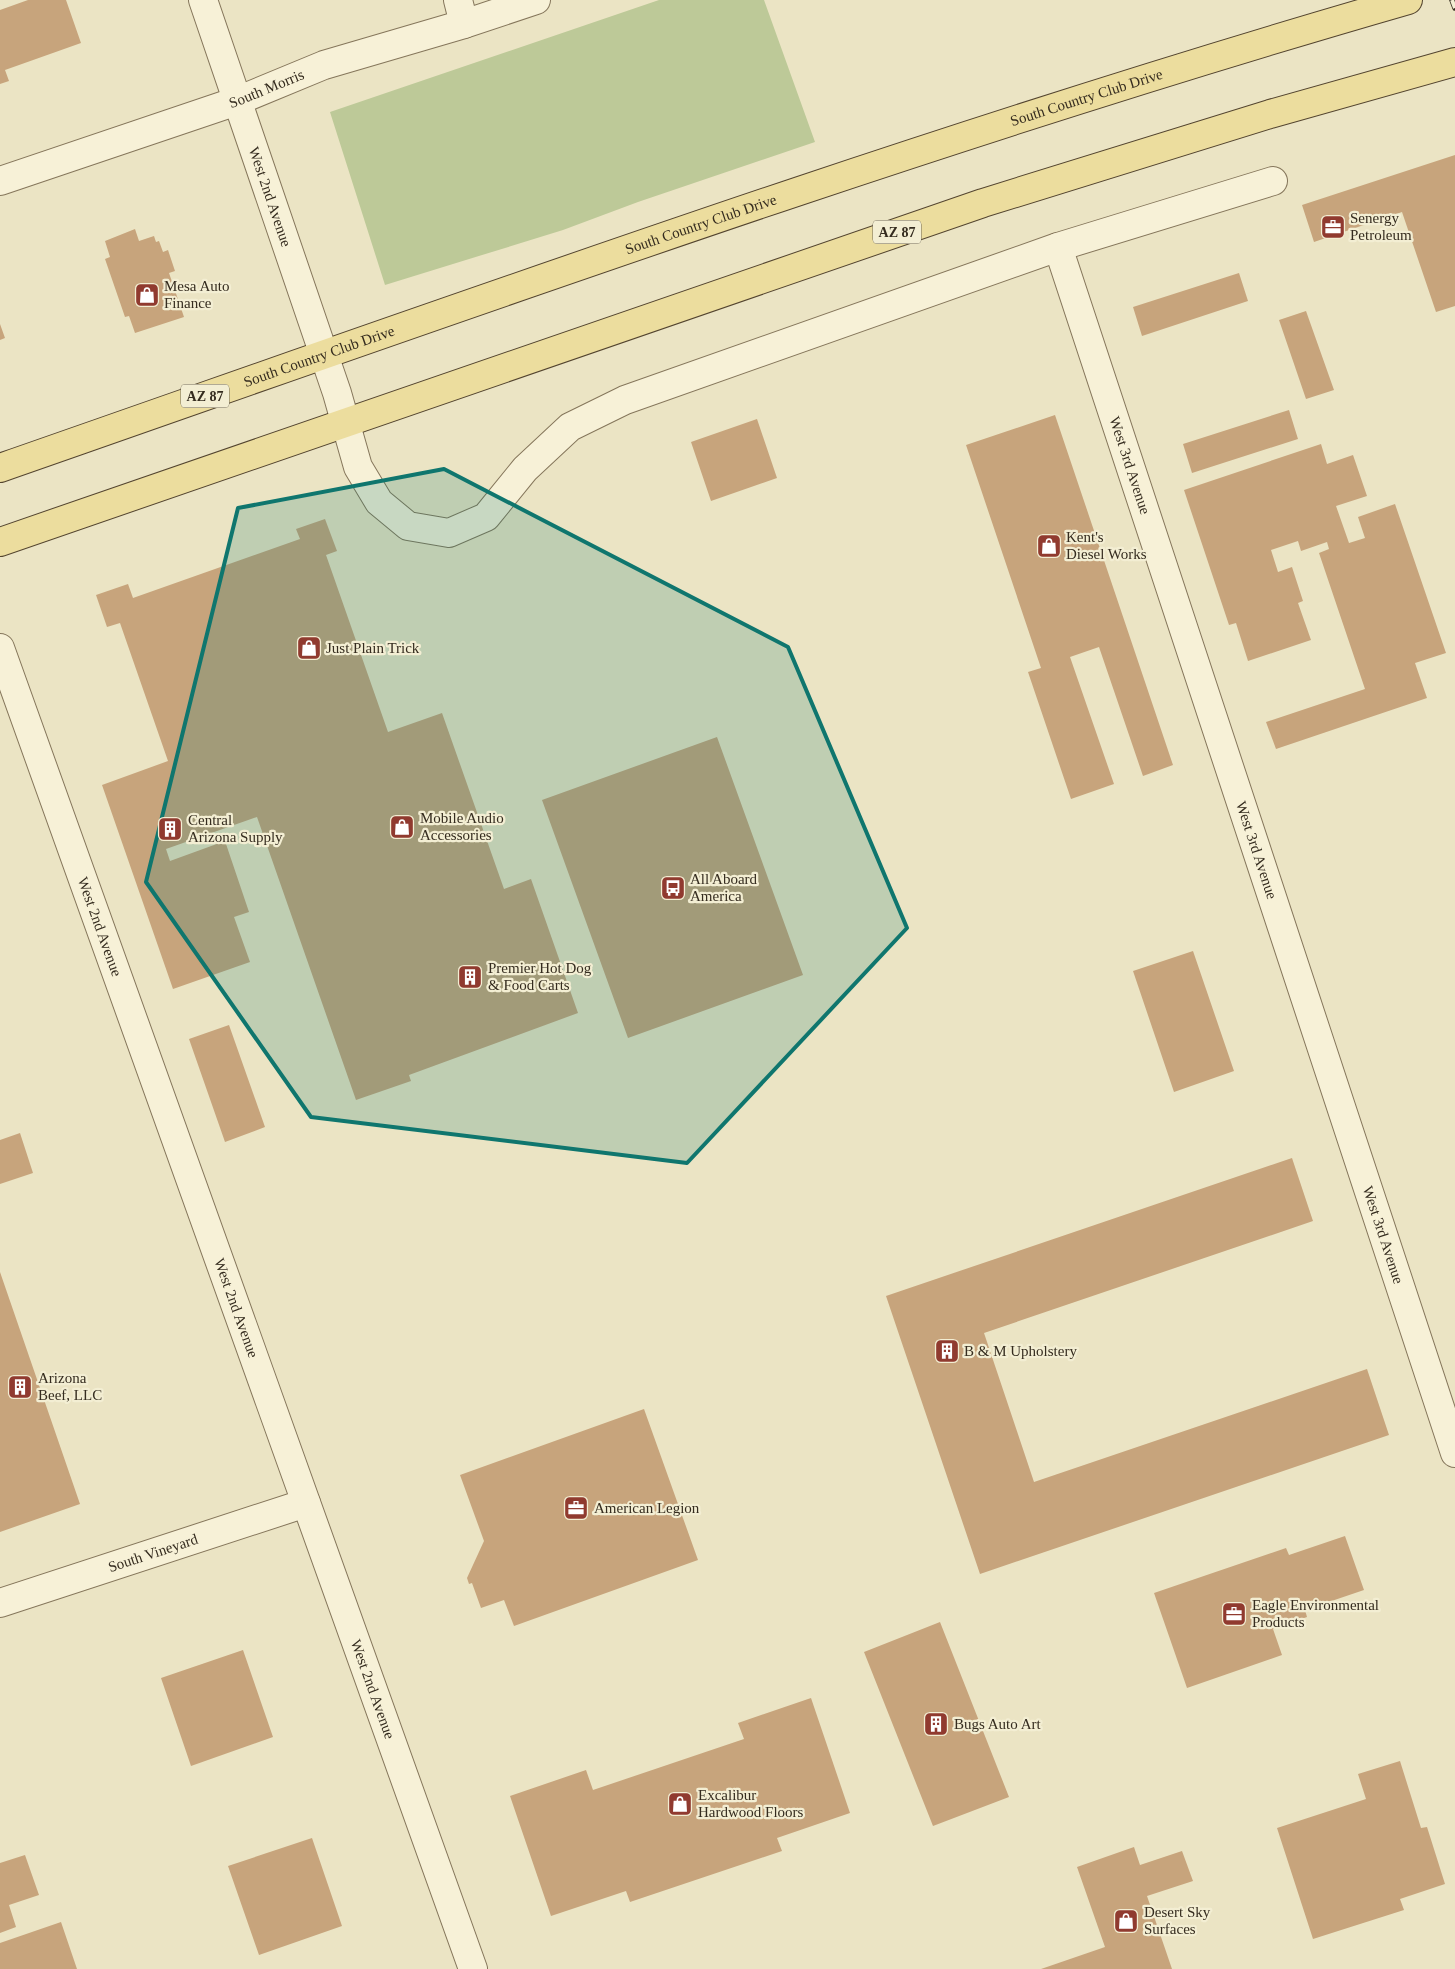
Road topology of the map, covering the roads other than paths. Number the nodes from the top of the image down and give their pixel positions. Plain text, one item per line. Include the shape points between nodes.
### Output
1 (204, 0) edge
2 (536, 0) edge
3 (1408, 0) edge
4 (461, 12) edge
5 (1455, 62) edge
6 (237, 101) junction
7 (0, 181) edge
8 (1273, 181) dead end
9 (1058, 247) junction
10 (324, 354) junction
11 (345, 422) junction
12 (0, 468) edge
13 (0, 542) edge
14 (0, 648) edge
15 (1455, 1453) edge
16 (306, 1503) junction
17 (0, 1603) edge
18 (473, 1969) edge

1 - 6 street, West 2nd Avenue
2 - 4 street, South Morris
3 - 10 main road, South Country Club Drive / AZ 87 via 1054,107 768,201
4 - 6 street, South Morris
5 - 11 main road, AZ 87 via 1270,114 984,203
6 - 7 street, South Morris
6 - 10 street, West 2nd Avenue
8 - 9 street
9 - 11 street via 625,400 570,427 525,469 486,517 449,533 408,526 379,502 358,467
9 - 15 street, West 3rd Avenue
10 - 11 street, West 2nd Avenue
10 - 12 main road, South Country Club Drive / AZ 87
11 - 13 main road, AZ 87
14 - 16 street, West 2nd Avenue
16 - 17 street, South Vineyard
16 - 18 street, West 2nd Avenue

